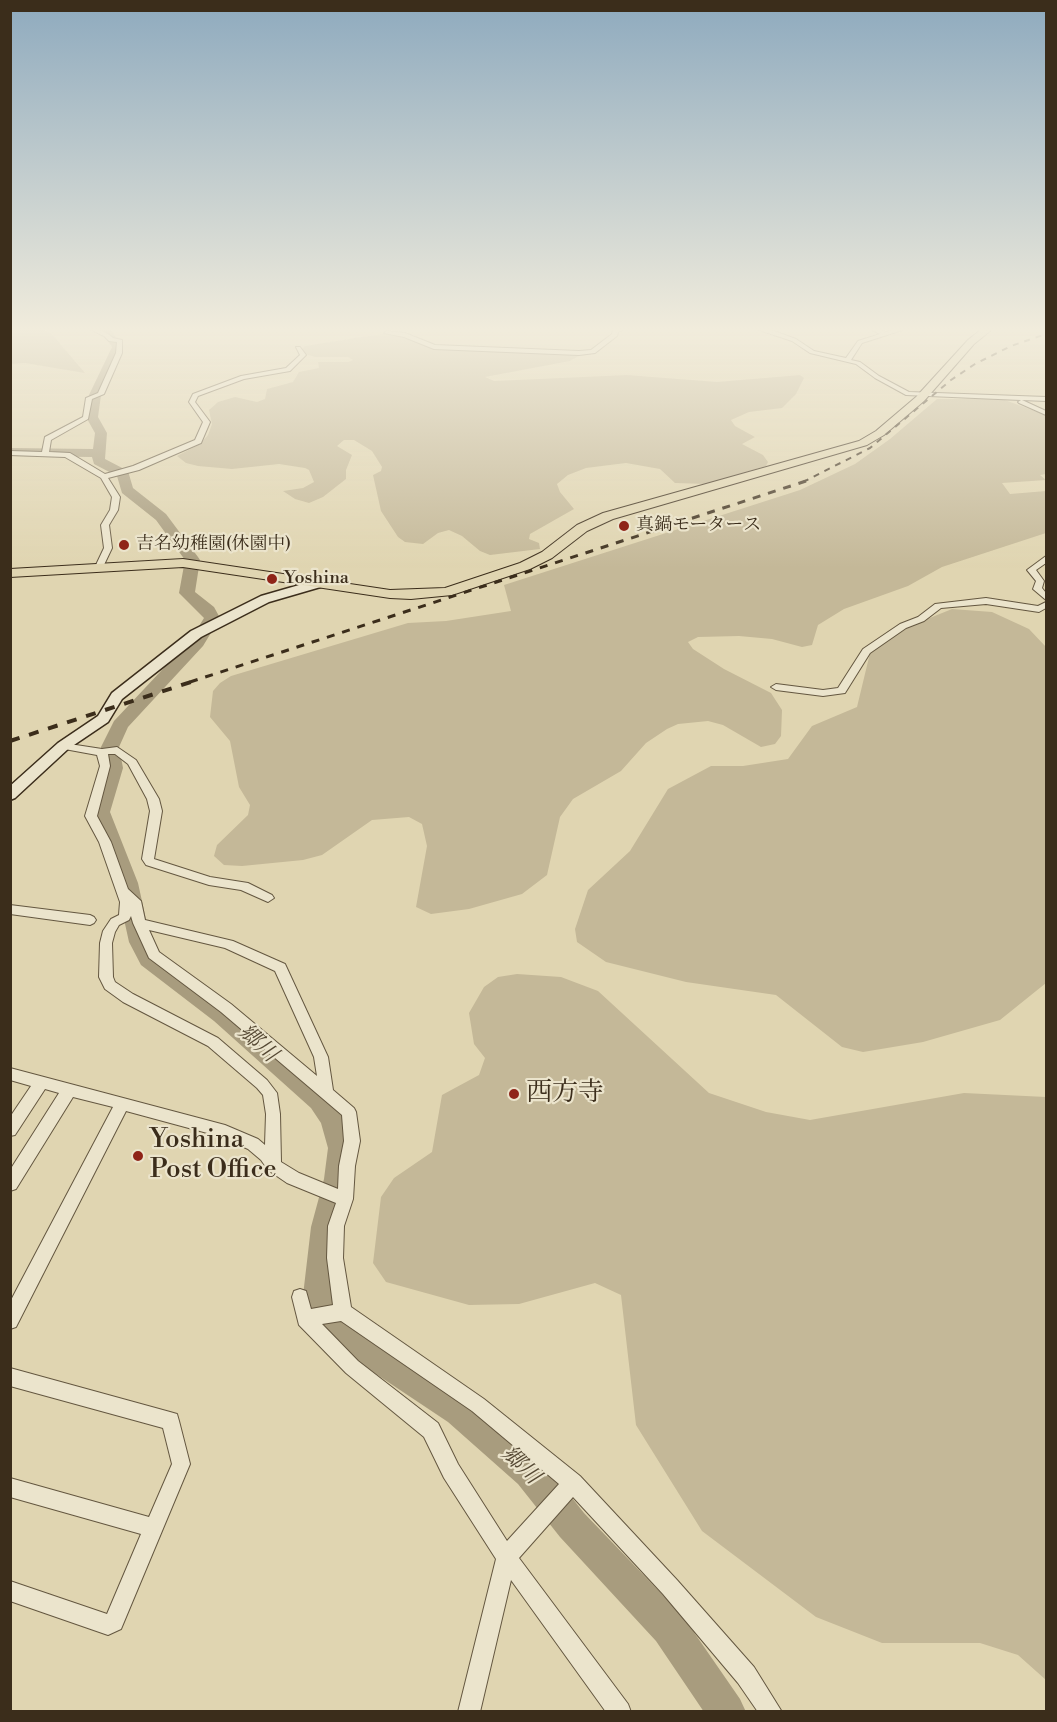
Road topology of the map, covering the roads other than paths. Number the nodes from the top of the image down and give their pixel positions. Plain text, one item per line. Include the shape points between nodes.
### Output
1 (88, 407) edge
2 (196, 407) edge
3 (910, 407) edge
4 (10, 453) edge
5 (44, 453) junction
6 (104, 477) junction
7 (1047, 559) edge
8 (99, 567) junction
9 (10, 573) edge
10 (320, 583) junction
11 (1047, 597) edge
12 (1047, 605) edge
13 (776, 687) dead end
14 (63, 746) junction
15 (107, 752) junction
16 (10, 795) edge
17 (127, 895) junction
18 (268, 898) dead end
19 (10, 909) edge
20 (90, 920) dead end
21 (139, 923) junction
22 (10, 1074) edge
23 (41, 1083) junction
24 (69, 1090) junction
25 (326, 1091) junction
26 (122, 1104) junction
27 (10, 1130) edge
28 (273, 1165) junction
29 (10, 1184) edge
30 (343, 1198) junction
31 (300, 1298) dead end
32 (339, 1313) junction
33 (12, 1316) edge
34 (309, 1318) junction
35 (10, 1377) edge
36 (570, 1486) junction
37 (10, 1487) edge
38 (154, 1528) junction
39 (506, 1557) junction
40 (10, 1592) edge
41 (469, 1712) edge
42 (620, 1712) edge
43 (771, 1712) edge

1 - 5 street via 87,418 48,439
2 - 6 street via 207,422 201,437 174,453
3 - 10 highway via 880,433 854,447 608,516 582,528 537,560 484,581 447,592 411,595
4 - 5 street
5 - 6 street via 71,456
6 - 8 street via 116,497 105,525 108,548
7 - 11 street via 1031,570 1040,581 1036,589
8 - 9 highway
8 - 10 highway via 199,564
10 - 14 main road via 265,599 210,625 117,696 103,719
12 - 13 street via 1038,609 986,601 938,606 866,651 841,691 824,693
14 - 15 street
14 - 16 main road
15 - 17 street via 91,816
15 - 18 street via 117,750 132,762 153,799 156,811 150,862 209,881 244,886
17 - 21 street
17 - 28 street via 125,917 115,922 106,943 106,977 110,985 213,1042 262,1084 270,1093 273,1114
19 - 20 street
21 - 25 street via 154,955 226,1008
21 - 25 street via 228,944 280,968 321,1057
22 - 23 street
23 - 24 street
23 - 27 street
24 - 26 street
24 - 29 street
25 - 30 street via 349,1112 352,1141
26 - 28 street via 225,1131 253,1144
26 - 33 street
28 - 30 street via 293,1178
30 - 32 street via 336,1226
31 - 34 street
32 - 34 street
32 - 36 street via 478,1404
34 - 39 street via 352,1367 430,1430 451,1471
35 - 38 street via 170,1421 181,1464
36 - 39 street
36 - 43 street via 670,1587 746,1676
37 - 38 street
38 - 40 street via 114,1622 108,1625
39 - 41 street
39 - 42 street

